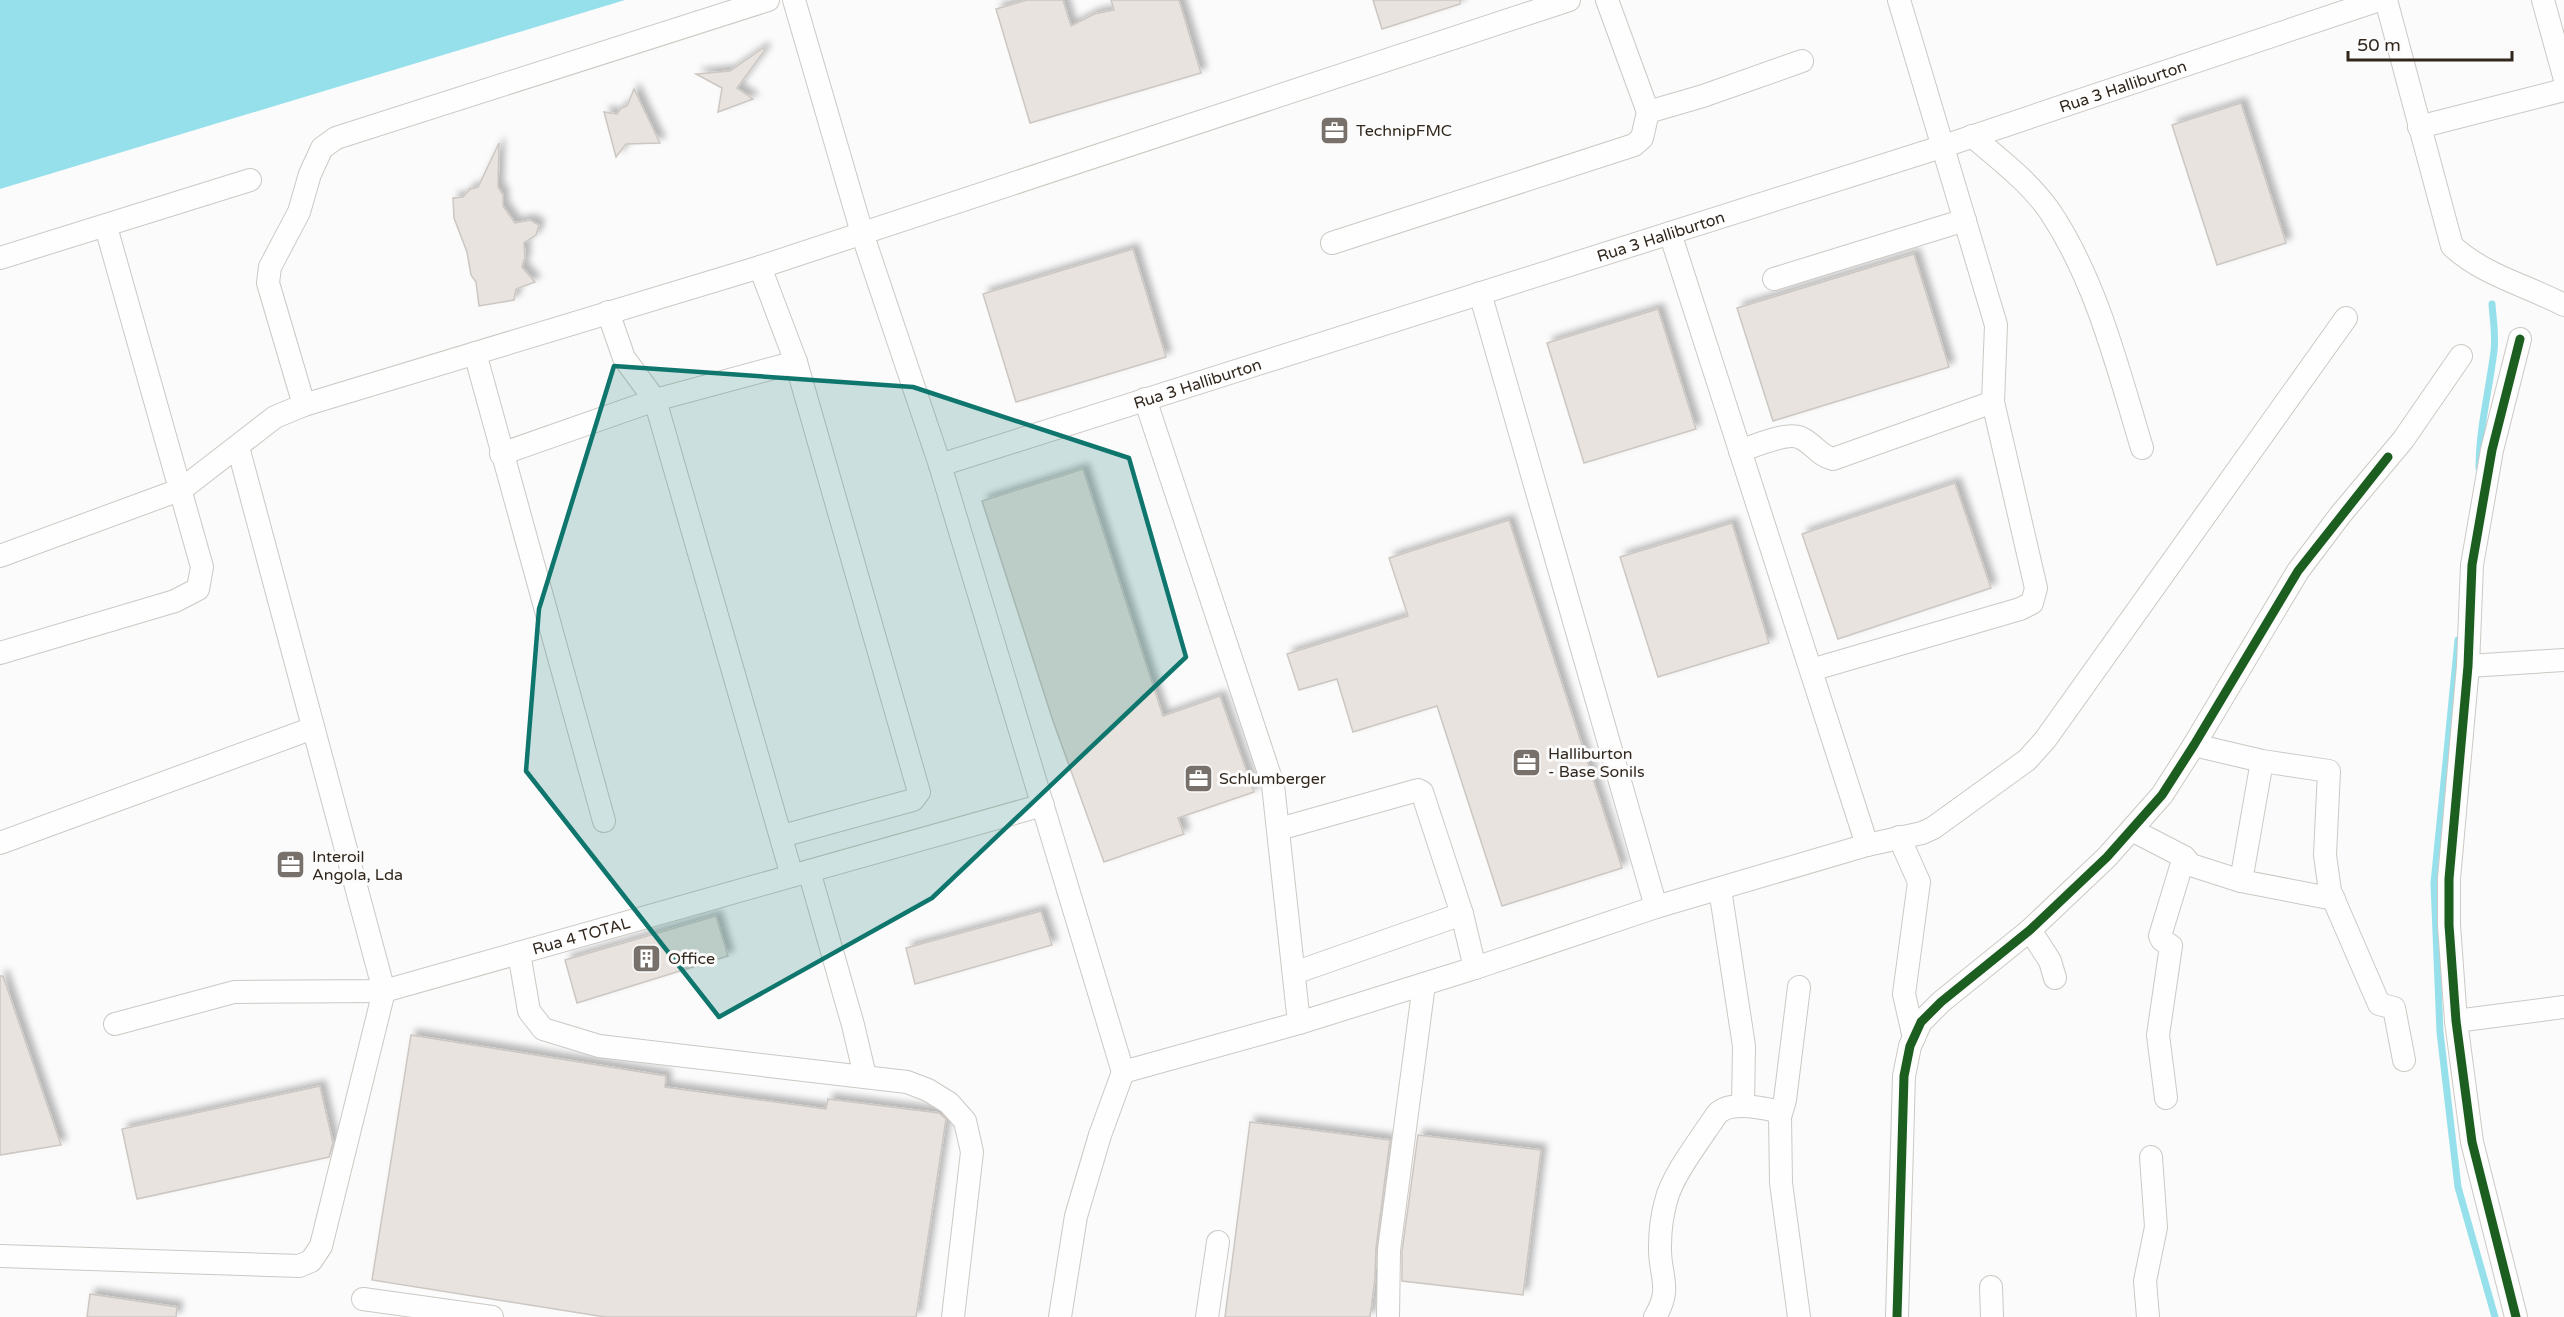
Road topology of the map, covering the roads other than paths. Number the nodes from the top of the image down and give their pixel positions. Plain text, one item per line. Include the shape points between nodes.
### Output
1 (768, 0) edge
2 (794, 0) edge
3 (1569, 0) edge
4 (1607, 0) edge
5 (1899, 0) edge
6 (2379, 0) edge
7 (2386, 0) edge
8 (2543, 0) edge
9 (1802, 61) dead end
10 (2564, 76) edge
11 (2564, 90) edge
12 (1648, 112) junction
13 (2420, 127) junction
14 (1972, 136) junction
15 (1941, 147) junction
16 (250, 180) dead end
17 (1965, 220) junction
18 (106, 227) junction
19 (862, 232) junction
20 (1670, 233) junction
21 (1332, 243) dead end
22 (0, 258) edge
23 (760, 267) junction
24 (1774, 279) dead end
25 (1480, 293) junction
26 (2564, 305) edge
27 (608, 312) junction
28 (2346, 318) dead end
29 (2520, 339) dead end
30 (475, 353) junction
31 (2461, 356) dead end
32 (796, 362) junction
33 (1145, 399) junction
34 (655, 400) junction
35 (1993, 402) junction
36 (304, 405) junction
37 (238, 447) junction
38 (2142, 448) dead end
39 (1740, 451) junction
40 (501, 454) junction
41 (939, 465) junction
42 (182, 489) junction
43 (0, 556) edge
44 (0, 653) edge
45 (2564, 660) edge
46 (2468, 666) junction
47 (1811, 670) junction
48 (313, 728) junction
49 (2194, 745) junction
50 (2262, 761) junction
51 (1043, 805) junction
52 (604, 820) dead end
53 (1279, 830) junction
54 (2132, 830) junction
55 (782, 836) junction
56 (1899, 837) junction
57 (0, 843) edge
58 (1867, 845) junction
59 (2184, 857) junction
60 (800, 873) junction
61 (2241, 881) junction
62 (1720, 889) junction
63 (2334, 899) junction
64 (1656, 907) junction
65 (1461, 914) junction
66 (2030, 930) junction
67 (519, 953) junction
68 (1475, 968) junction
69 (1294, 973) junction
70 (2055, 978) dead end
71 (1424, 984) junction
72 (1799, 987) dead end
73 (384, 991) junction
74 (2564, 1007) edge
75 (2456, 1021) junction
76 (1299, 1023) junction
77 (115, 1024) dead end
78 (1914, 1038) junction
79 (2404, 1060) dead end
80 (1123, 1072) junction
81 (865, 1076) junction
82 (2166, 1098) dead end
83 (1743, 1106) junction
84 (1780, 1117) junction
85 (2151, 1157) dead end
86 (1218, 1242) dead end
87 (0, 1256) edge
88 (1991, 1287) dead end
89 (363, 1299) dead end
90 (492, 1317) edge
91 (953, 1317) edge
92 (1060, 1317) edge
93 (1207, 1317) edge
94 (1388, 1317) edge
95 (1654, 1317) edge
96 (1799, 1317) edge
97 (1897, 1317) edge
98 (1992, 1317) edge
99 (2148, 1317) edge
100 (2516, 1317) edge

1 - 36 street via 336,138 322,148 299,212 270,267 268,283
2 - 19 street
3 - 19 street
4 - 12 street
5 - 15 street
6 - 14 street, Rua 3 Halliburton
7 - 13 street
8 - 10 street
9 - 12 street
11 - 13 street
12 - 21 street via 1642,138 1634,146
13 - 26 street via 2452,246 2493,274
14 - 15 street, Rua 3 Halliburton
14 - 38 street via 2022,178 2050,212 2075,255 2109,340
15 - 17 street
15 - 20 street, Rua 3 Halliburton
16 - 18 street
17 - 24 street
17 - 35 street via 1996,325
18 - 22 street
18 - 42 street
19 - 23 street
19 - 41 street
20 - 25 street, Rua 3 Halliburton
20 - 39 street
23 - 27 street
23 - 32 street
25 - 33 street, Rua 3 Halliburton
25 - 64 street
27 - 30 street
27 - 34 street via 624,358
28 - 56 street via 2046,740 2027,760 1933,828
29 - 46 street via 2492,450 2472,565
30 - 36 street
30 - 40 street
31 - 49 street via 2403,440 2298,571
32 - 34 street
32 - 55 street via 919,792 913,800
33 - 41 street, Rua 3 Halliburton
33 - 53 street via 1273,785
34 - 40 street
34 - 55 street
35 - 39 street via 1833,459 1824,457 1801,438 1791,436
35 - 47 street via 2036,588 2032,603
36 - 37 street via 275,417
37 - 42 street
37 - 48 street
39 - 47 street
40 - 52 street
41 - 51 street
42 - 43 street
42 - 44 street via 202,567 198,589 175,601
45 - 46 street
46 - 75 street via 2449,879
47 - 58 street
48 - 57 street
48 - 73 street
49 - 50 street
49 - 54 street via 2162,795
50 - 61 street
50 - 63 street via 2329,771 2325,855
51 - 60 street, Rua 4 TOTAL
51 - 80 street
53 - 65 street via 1418,790 1422,792
53 - 69 street
54 - 59 street
54 - 66 street
55 - 60 street
56 - 58 street
56 - 78 street via 1920,882 1904,994
58 - 62 street
59 - 61 street via 2191,865
59 - 82 street via 2160,936 2171,946 2158,1035
60 - 67 street, Rua 4 TOTAL
60 - 81 street via 853,1025
61 - 63 street
62 - 64 street
62 - 83 street via 1744,1046
63 - 79 street via 2379,1004 2394,1008
64 - 68 street
65 - 68 street
65 - 69 street
66 - 70 street via 2050,961
66 - 78 street via 1941,1002 1922,1022
67 - 73 street, Rua 4 TOTAL
67 - 81 street via 529,1011 543,1029 599,1046
68 - 71 street
69 - 76 street
71 - 76 street
71 - 94 street via 1389,1250
72 - 84 street
73 - 77 street, Rua 4 TOTAL via 234,992
73 - 87 street via 321,1246 311,1261 299,1266
74 - 75 street
75 - 100 street via 2472,1142
76 - 80 street
78 - 97 street via 1904,1076
80 - 92 street via 1076,1216
81 - 91 street via 907,1082 928,1090 949,1103 965,1120 972,1152
83 - 84 street via 1776,1111
83 - 95 street via 1722,1108 1666,1198 1659,1247 1665,1293
84 - 96 street via 1781,1183
85 - 99 street via 2156,1227 2145,1281
86 - 93 street
88 - 98 street
89 - 90 street

